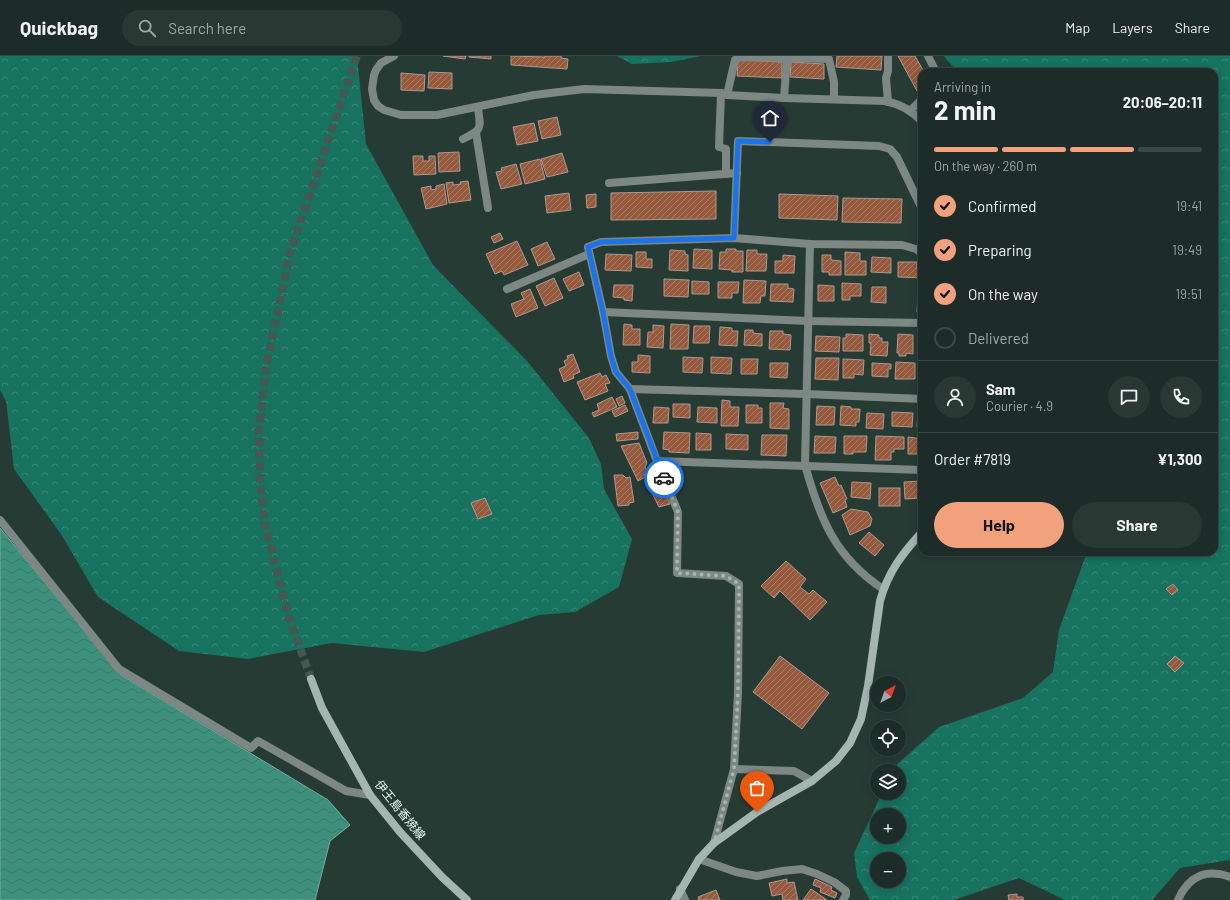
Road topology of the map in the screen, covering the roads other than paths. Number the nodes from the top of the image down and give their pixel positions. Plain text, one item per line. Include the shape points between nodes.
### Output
1 (394, 56) edge
2 (888, 56) edge
3 (928, 56) edge
4 (829, 57) edge
5 (787, 58) junction
6 (934, 68) edge
7 (724, 94) junction
8 (784, 98) junction
9 (834, 99) junction
10 (888, 102) junction
11 (918, 103) edge
12 (478, 107) junction
13 (910, 111) junction
14 (918, 118) edge
15 (476, 133) junction
16 (463, 139) dead end
17 (737, 173) junction
18 (726, 174) junction
19 (609, 184) dead end
20 (918, 201) edge
21 (488, 208) dead end
22 (734, 238) junction
23 (810, 244) junction
24 (918, 251) edge
25 (590, 254) junction
26 (507, 289) dead end
27 (603, 312) junction
28 (808, 321) junction
29 (918, 323) edge
30 (630, 389) junction
31 (806, 394) junction
32 (918, 399) edge
33 (657, 460) junction
34 (805, 465) junction
35 (918, 470) edge
36 (0, 520) edge
37 (918, 537) edge
38 (883, 589) junction
39 (311, 679) tunnel mouth
40 (734, 769) junction
41 (812, 781) junction
42 (370, 795) junction
43 (714, 843) junction
44 (699, 859) junction
45 (1230, 877) edge
46 (680, 889) junction
47 (468, 900) edge
48 (674, 900) edge
49 (685, 900) edge
50 (843, 900) edge
51 (1178, 900) edge

1 - 12 street via 381,63 374,75 374,100 384,110 418,116
2 - 10 street
3 - 6 street
4 - 5 street
4 - 9 street via 834,82
5 - 7 street via 740,57 734,60
5 - 8 street
7 - 8 street
7 - 12 street via 584,89 534,95
7 - 18 street via 719,147 726,148
8 - 9 street
9 - 10 street
10 - 13 street
11 - 13 street
12 - 15 street via 480,126
13 - 14 street
15 - 16 street
15 - 21 street
17 - 18 street
17 - 20 street via 738,141 879,146 890,149 897,157
17 - 22 street
18 - 19 street
22 - 23 street
22 - 25 street via 601,242 588,247
23 - 24 street via 902,245
23 - 28 street
25 - 26 street
25 - 27 street
27 - 28 street
27 - 30 street via 616,372
28 - 29 street
28 - 31 street
30 - 31 street
30 - 33 street
31 - 32 street
31 - 34 street
33 - 34 street
33 - 40 street via 678,512 677,573 726,576 739,584
34 - 35 street
34 - 38 street via 823,520 838,547 862,574
36 - 42 street via 119,669 251,748 258,741 346,791
37 - 38 street via 897,562
38 - 41 street via 868,686 859,724 850,743 836,761
39 - 42 street, 伊王島香焼線 via 322,708
40 - 41 street via 794,771
40 - 43 street
41 - 43 street via 757,812
42 - 47 street, 伊王島香焼線 via 442,877
43 - 44 street
44 - 46 street
44 - 50 street via 736,872 757,876 802,869 822,876 846,890
45 - 51 street via 1220,874 1198,876 1182,889
46 - 48 street
46 - 49 street

